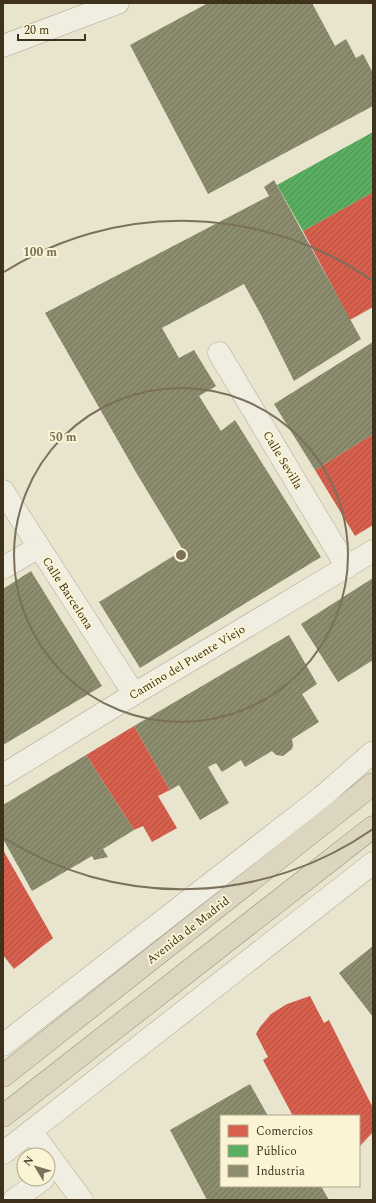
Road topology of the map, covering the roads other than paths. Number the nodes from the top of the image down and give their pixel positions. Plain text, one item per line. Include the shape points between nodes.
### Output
1 (118, 3) edge
2 (3, 46) edge
3 (219, 353) dead end
4 (3, 491) edge
5 (39, 547) junction
6 (373, 551) edge
7 (347, 567) junction
8 (3, 568) edge
9 (134, 694) junction
10 (373, 752) edge
11 (3, 775) edge
12 (373, 784) edge
13 (373, 827) edge
14 (373, 863) edge
15 (3, 1044) edge
16 (3, 1076) edge
17 (3, 1116) edge
18 (32, 1131) junction
19 (39, 1147) edge
20 (3, 1153) edge
21 (56, 1179) edge
22 (32, 1187) edge
23 (14, 1200) edge
24 (82, 1200) edge

1 - 2 street
3 - 7 street, Calle Sevilla
4 - 5 street, Calle Barcelona
5 - 8 street
5 - 9 street, Calle Barcelona
6 - 7 street, Camino del Puente Viejo
7 - 9 street, Camino del Puente Viejo
9 - 11 street, Camino del Puente Viejo
10 - 15 street via 323,796
12 - 16 highway, Avenida de Madrid
13 - 17 highway
14 - 18 street
18 - 19 street
18 - 20 street
21 - 24 street
22 - 23 street

